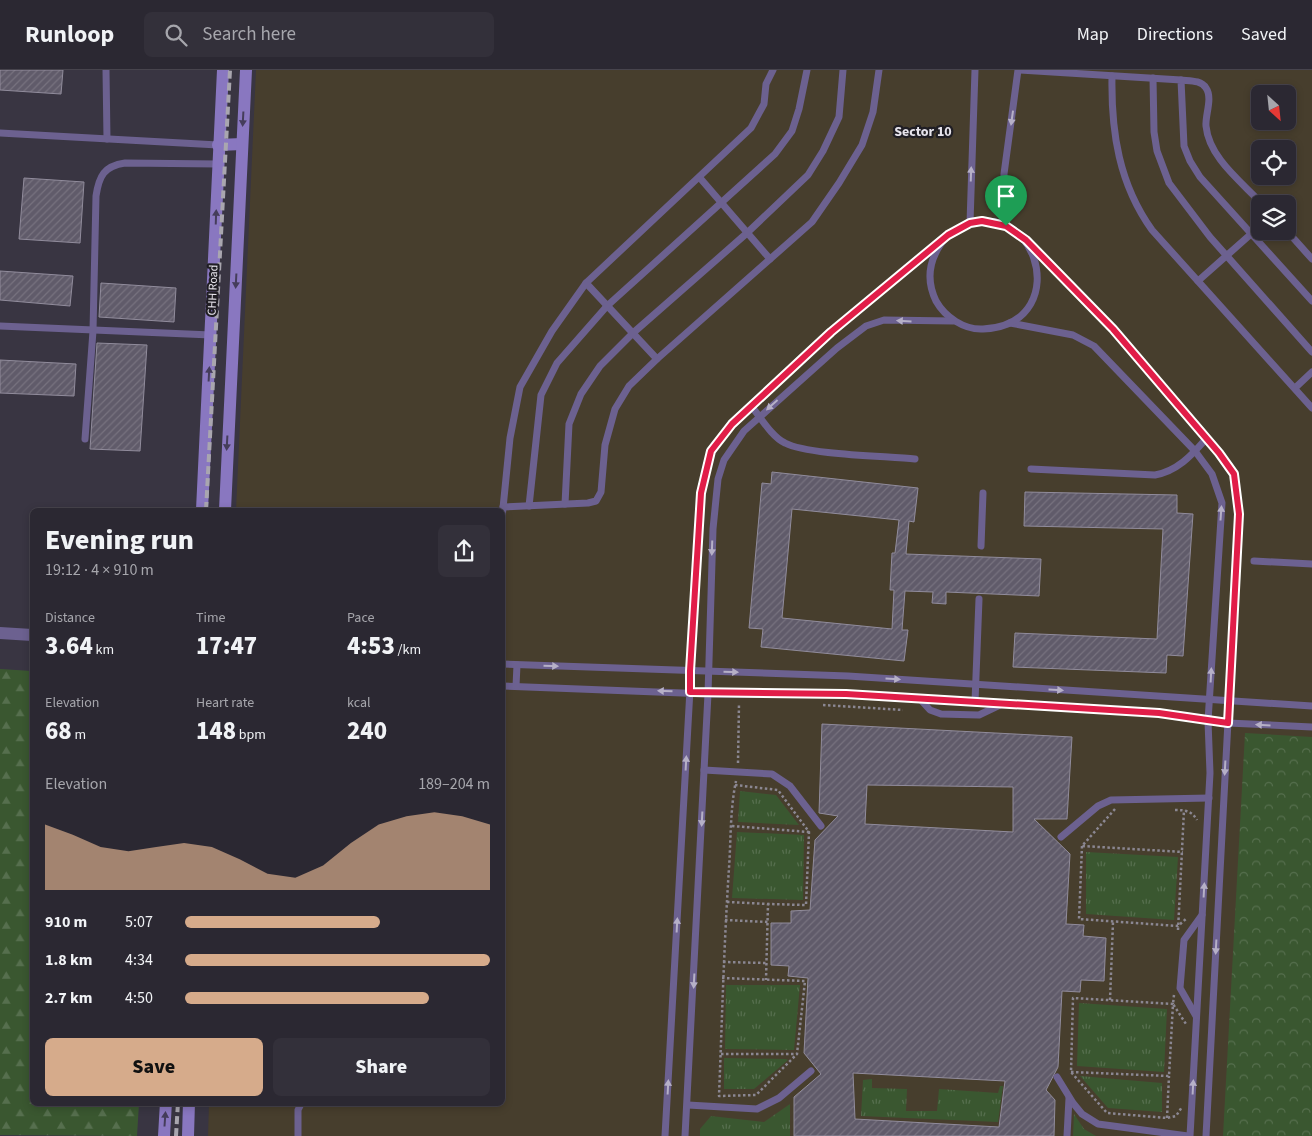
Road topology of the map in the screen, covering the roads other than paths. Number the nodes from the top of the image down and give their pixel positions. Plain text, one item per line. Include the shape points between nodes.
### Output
1 (106, 70) edge
2 (223, 70) edge
3 (246, 70) edge
4 (773, 70) edge
5 (807, 70) edge
6 (843, 70) edge
7 (879, 70) edge
8 (975, 70) edge
9 (1019, 70) edge
10 (1112, 76) junction
11 (1153, 78) junction
12 (1181, 80) junction
13 (0, 133) edge
14 (107, 139) junction
15 (242, 144) junction
16 (218, 145) junction
17 (218, 164) junction
18 (700, 178) junction
19 (1254, 195) edge
20 (722, 204) junction
21 (970, 223) junction
22 (1006, 226) junction
23 (747, 233) junction
24 (1251, 234) joint
25 (948, 235) junction
26 (1026, 240) junction
27 (1256, 240) edge
28 (1295, 240) edge
29 (1226, 256) junction
30 (770, 259) junction
31 (1312, 259) edge
32 (1198, 281) junction
33 (586, 283) junction
34 (1312, 301) edge
35 (608, 306) junction
36 (953, 320) junction
37 (1010, 323) junction
38 (0, 326) edge
39 (93, 331) junction
40 (633, 333) junction
41 (211, 335) junction
42 (233, 336) junction
43 (1312, 352) edge
44 (656, 359) junction
45 (1312, 372) edge
46 (1294, 388) junction
47 (752, 407) junction
48 (1312, 408) edge
49 (760, 417) junction
50 (85, 438) dead end
51 (1205, 440) junction
52 (1195, 451) junction
53 (915, 459) dead end
54 (1031, 469) dead end
55 (983, 493) dead end
56 (565, 504) junction
57 (529, 506) junction
58 (503, 507) joint
59 (202, 508) edge
60 (224, 508) edge
61 (981, 546) dead end
62 (1254, 561) dead end
63 (1312, 564) edge
64 (979, 599) dead end
65 (0, 633) edge
66 (30, 635) edge
67 (505, 664) edge
68 (517, 665) junction
69 (690, 671) junction
70 (708, 672) junction
71 (976, 684) junction
72 (505, 686) edge
73 (516, 686) junction
74 (690, 692) junction
75 (708, 694) junction
76 (919, 698) junction
77 (1210, 701) junction
78 (975, 702) junction
79 (1229, 702) junction
80 (1002, 704) junction
81 (1312, 706) edge
82 (1208, 721) junction
83 (1228, 723) junction
84 (1312, 727) edge
85 (704, 770) junction
86 (1209, 798) junction
87 (821, 826) dead end
88 (1061, 837) dead end
89 (1202, 915) junction
90 (1196, 1017) junction
91 (810, 1071) dead end
92 (1057, 1077) dead end
93 (1069, 1098) junction
94 (688, 1105) junction
95 (166, 1106) edge
96 (190, 1106) edge
97 (300, 1106) edge
98 (164, 1136) edge
99 (188, 1136) edge
100 (298, 1136) edge
101 (665, 1136) edge
102 (685, 1136) edge
103 (1067, 1136) edge
104 (1189, 1136) edge
105 (1206, 1136) edge

1 - 14 lane
2 - 16 street, CHH Road
3 -> 15 street
4 - 18 lane via 766,84 764,104 752,128
5 - 20 lane via 792,131 775,154
6 - 23 lane via 839,117 824,151 808,176
7 - 30 lane via 873,112 862,145 812,222
21 -> 8 lane
9 - 10 lane
9 -> 22 lane via 1004,174
10 - 11 lane
10 - 32 lane via 1114,132 1134,204 1152,230
11 - 12 lane
11 - 29 lane via 1154,132 1162,167 1169,183
12 - 19 lane via 1201,83 1206,87 1209,94 1206,128 1215,153
12 - 24 lane via 1184,146 1190,162
13 - 14 lane
14 - 16 lane
15 - 16 street
15 -> 42 street
16 - 17 street, CHH Road
17 - 39 lane via 125,163 105,170 99,179 96,196
41 -> 17 street, CHH Road
18 - 20 lane
18 - 33 lane
20 - 23 lane
20 - 35 lane
21 - 22 lane via 982,221
21 - 25 lane
22 - 26 lane
23 - 30 lane
23 - 40 lane
24 - 29 lane
25 - 36 lane via 931,261 930,277 932,293
25 - 47 lane via 831,332
26 - 37 lane via 1038,265 1037,286 1030,305
26 - 51 lane via 1113,329
27 - 34 lane
28 - 31 lane
29 - 32 lane
29 - 43 lane
30 - 44 lane
32 - 46 lane
33 - 35 lane
33 - 58 lane via 552,331 520,387 510,438
35 - 40 lane
35 - 57 lane via 556,363 541,396
36 - 37 lane via 979,329
36 -> 49 lane via 884,320 866,326
37 - 52 lane via 1073,336 1094,346
38 - 39 lane
39 - 41 lane
39 - 50 lane
40 - 44 lane
40 - 56 lane via 600,366 581,394 570,424
41 - 42 street
59 -> 41 street, CHH Road
42 -> 60 street
44 - 56 lane via 630,386 615,409 605,445 601,492 596,501
45 - 46 lane
46 - 48 lane
47 - 49 lane
47 - 69 lane via 732,424 711,451 706,470 701,493
49 - 53 lane via 784,443 792,446
49 -> 70 lane via 733,445 718,480
51 - 52 lane
51 - 79 lane via 1234,474 1238,498
52 - 54 lane via 1172,470 1155,475
77 -> 52 lane via 1222,503 1212,474
55 - 61 lane
56 - 57 lane
57 - 58 lane
62 - 63 lane
64 - 71 lane
65 - 66 street
67 - 68 lane
68 -> 69 lane
68 - 73 lane
69 - 70 lane
69 - 74 lane
70 -> 71 lane
70 - 75 lane
71 -> 77 lane
71 - 78 lane
72 - 73 lane
74 -> 73 lane
74 - 75 lane
101 -> 74 lane
75 - 76 lane via 846,694
75 - 85 lane
76 - 78 lane
76 - 80 lane via 930,710 941,714 979,715
77 - 79 lane
77 - 82 lane
78 - 80 lane
79 - 81 lane
79 - 83 lane
80 - 82 lane via 1159,713
82 - 83 lane
82 - 86 lane
84 -> 83 lane
83 -> 105 lane
85 - 87 lane via 772,774 783,780
85 -> 94 lane
86 - 88 lane via 1111,800 1098,806
89 -> 86 lane
89 - 90 lane
89 - 90 lane via 1184,940 1180,988
104 -> 90 lane
91 - 94 lane via 779,1098 756,1109
92 - 93 lane
93 - 103 lane
93 - 104 lane via 1082,1114 1098,1124
94 - 102 lane
98 -> 95 street
96 - 99 street
97 - 100 lane

